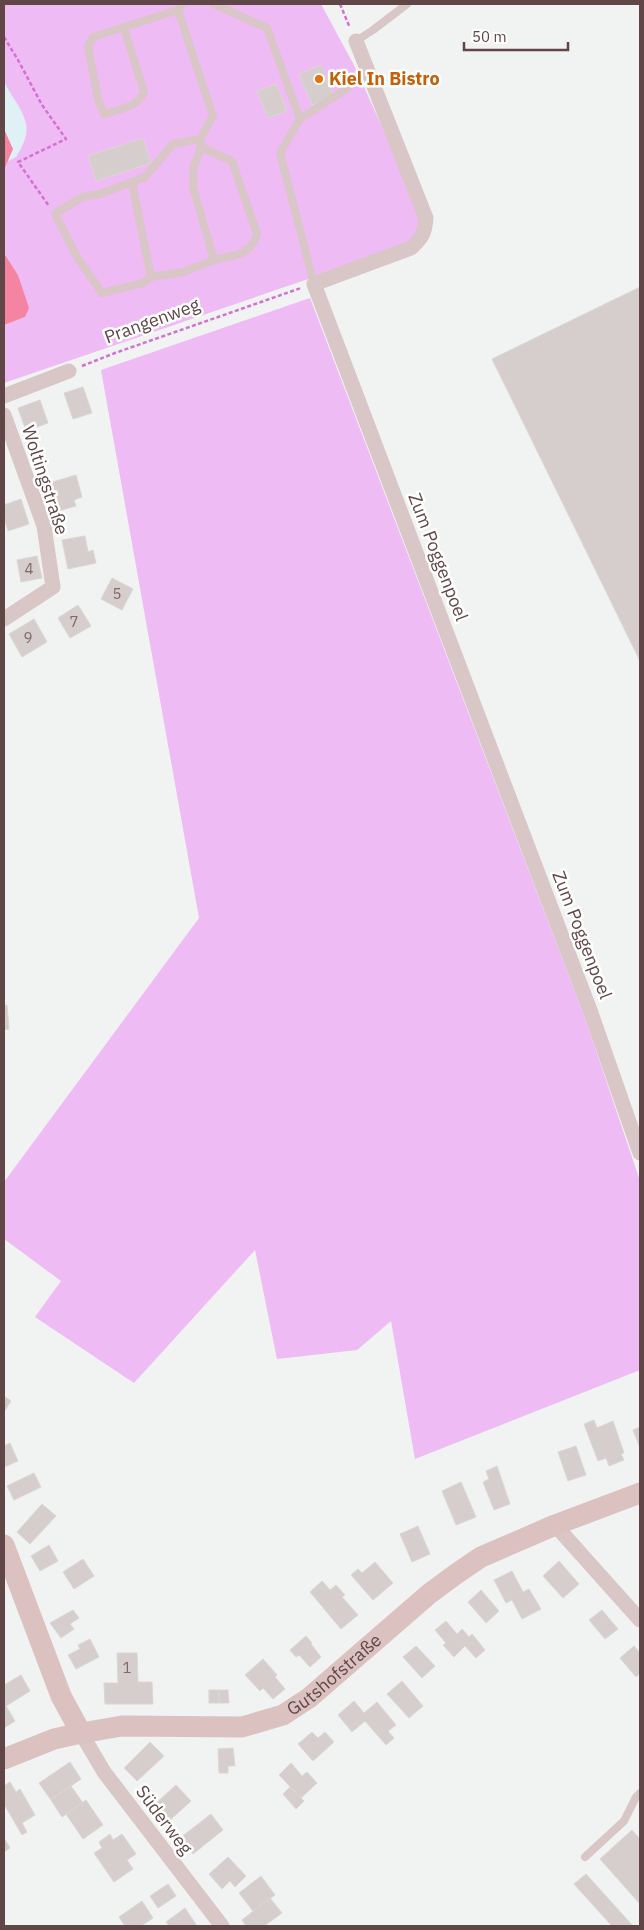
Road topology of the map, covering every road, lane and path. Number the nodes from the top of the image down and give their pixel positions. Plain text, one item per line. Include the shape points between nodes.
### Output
1 (184, 4) edge
2 (214, 4) edge
3 (340, 4) edge
4 (407, 4) edge
5 (178, 10) junction
6 (124, 28) junction
7 (4, 37) edge
8 (356, 41) junction
9 (348, 88) dead end
10 (300, 119) junction
11 (201, 143) junction
12 (132, 182) junction
13 (55, 214) junction
14 (214, 260) junction
15 (151, 277) junction
16 (314, 284) junction
17 (69, 371) joint
18 (4, 396) edge
19 (4, 415) edge
20 (4, 619) edge
21 (640, 1153) edge
22 (640, 1493) edge
23 (554, 1525) junction
24 (4, 1545) edge
25 (640, 1620) edge
26 (82, 1732) junction
27 (4, 1759) edge
28 (640, 1793) edge
29 (585, 1857) dead end
30 (222, 1926) edge

1 - 5 lane
2 - 10 lane via 267,28
3 - 8 path
4 - 8 lane
5 - 6 lane
5 - 11 lane via 213,116
6 - 6 lane via 93,37 88,46 104,114 134,104 144,92
7 - 13 path via 42,105 66,139 18,162
8 - 16 street via 426,218 425,228 422,238 411,248
9 - 10 lane
10 - 16 lane via 280,153
11 - 12 lane via 173,144 145,177
11 - 14 lane via 193,169 193,187
11 - 14 lane via 232,161 257,234 254,244 246,252
12 - 13 lane via 82,197
12 - 15 lane
13 - 15 lane via 77,257 102,293 143,283
14 - 15 lane via 184,272
16 - 17 path, Prangenweg
16 - 21 street, Zum Poggenpoel via 591,1013
17 - 18 street
19 - 20 street, Woltingstraße via 44,526 53,587
22 - 23 street, Gutshofstraße
23 - 25 street
23 - 26 street, Gutshofstraße via 481,1558 456,1574 309,1698 283,1715 242,1727 122,1726
24 - 26 street via 61,1696
26 - 27 street, Gutshofstraße via 54,1739
26 - 30 street, Süderweg via 104,1772
28 - 29 lane via 624,1821

